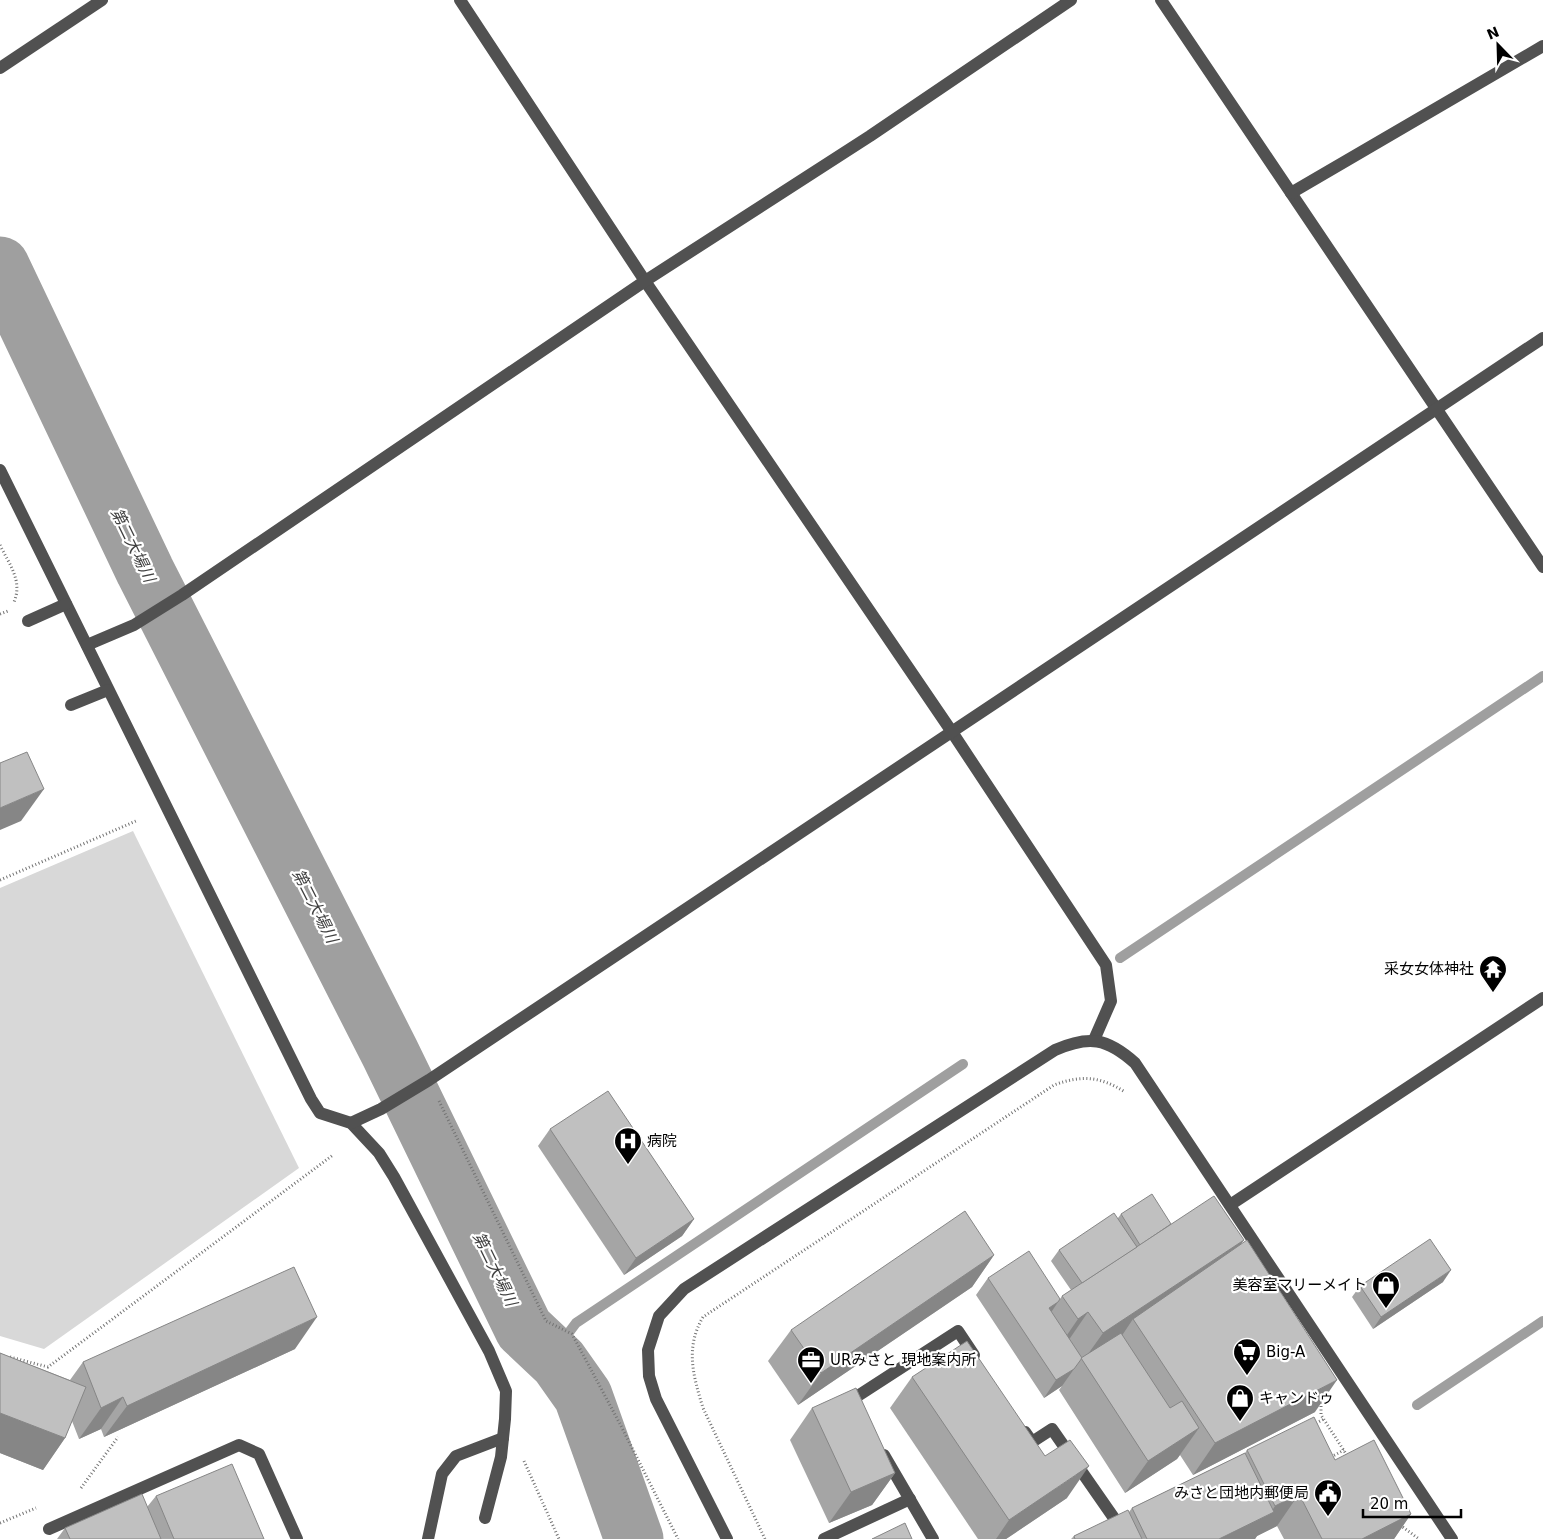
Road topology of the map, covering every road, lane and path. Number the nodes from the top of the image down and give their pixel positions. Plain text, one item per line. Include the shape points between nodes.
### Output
1 (102, 0) edge
2 (460, 0) edge
3 (1071, 0) edge
4 (1161, 0) edge
5 (1543, 46) edge
6 (0, 68) edge
7 (1291, 193) junction
8 (645, 281) junction
9 (1543, 338) edge
10 (1438, 408) junction
11 (0, 470) edge
12 (0, 545) edge
13 (1543, 567) edge
14 (66, 604) junction
15 (0, 614) edge
16 (28, 621) dead end
17 (87, 644) junction
18 (108, 690) junction
19 (71, 705) dead end
20 (952, 732) junction
21 (136, 822) dead end
22 (0, 880) edge
23 (1543, 998) edge
24 (1094, 1040) junction
25 (429, 1080) junction
26 (1127, 1093) dead end
27 (351, 1123) junction
28 (333, 1155) dead end
29 (1230, 1205) junction
30 (0, 1355) edge
31 (979, 1362) edge
32 (1322, 1392) edge
33 (1016, 1418) edge
34 (506, 1419) junction
35 (1324, 1419) junction
36 (865, 1421) edge
37 (1308, 1427) edge
38 (118, 1437) edge
39 (503, 1438) junction
40 (878, 1444) edge
41 (1344, 1450) junction
42 (1349, 1458) edge
43 (1327, 1459) edge
44 (80, 1490) dead end
45 (910, 1498) junction
46 (44, 1504) dead end
47 (485, 1518) dead end
48 (1394, 1521) edge
49 (0, 1523) edge
50 (1101, 1528) edge
51 (49, 1529) dead end
52 (297, 1539) edge
53 (428, 1539) edge
54 (559, 1539) edge
55 (678, 1539) edge
56 (727, 1539) edge
57 (765, 1539) edge
58 (824, 1539) edge
59 (933, 1539) edge
60 (1420, 1539) edge
61 (1452, 1539) edge

1 - 6 street
2 - 8 street
3 - 8 street via 870,136
4 - 7 street
5 - 7 street
7 - 10 street
8 - 17 street via 182,595 134,625
8 - 20 street
9 - 10 street
10 - 13 street
10 - 20 street
11 - 14 street
12 - 15 path via 18,581 18,592 9,610
14 - 16 street
14 - 17 street
17 - 18 street
18 - 19 street
18 - 27 street via 310,1099 320,1113
20 - 24 street via 1106,965 1111,1001
20 - 25 street
21 - 22 path
23 - 29 street
24 - 29 street via 1119,1048 1135,1063
24 - 56 street via 1076,1041 1054,1050 684,1289 659,1316 648,1350 649,1376 656,1399
25 - 27 street
25 - 55 path via 546,1321 572,1334
26 - 57 path via 1108,1082 1092,1078 1069,1079 1054,1085 704,1317 694,1333 692,1353 698,1393
27 - 34 street via 394,1177 489,1351 506,1391
28 - 30 path via 48,1367
29 - 61 street
31 - 36 street via 958,1331 853,1399
32 - 35 path via 1321,1415
33 - 50 street via 1032,1442 1052,1429 1120,1519
34 - 39 street
34 - 54 path
35 - 37 path
35 - 41 path
38 - 44 path
39 - 47 street
39 - 53 street via 456,1456 442,1474
40 - 45 street
41 - 42 path
41 - 43 path
45 - 58 street
45 - 59 street
46 - 49 path
48 - 60 path
51 - 52 street via 239,1445 259,1454

